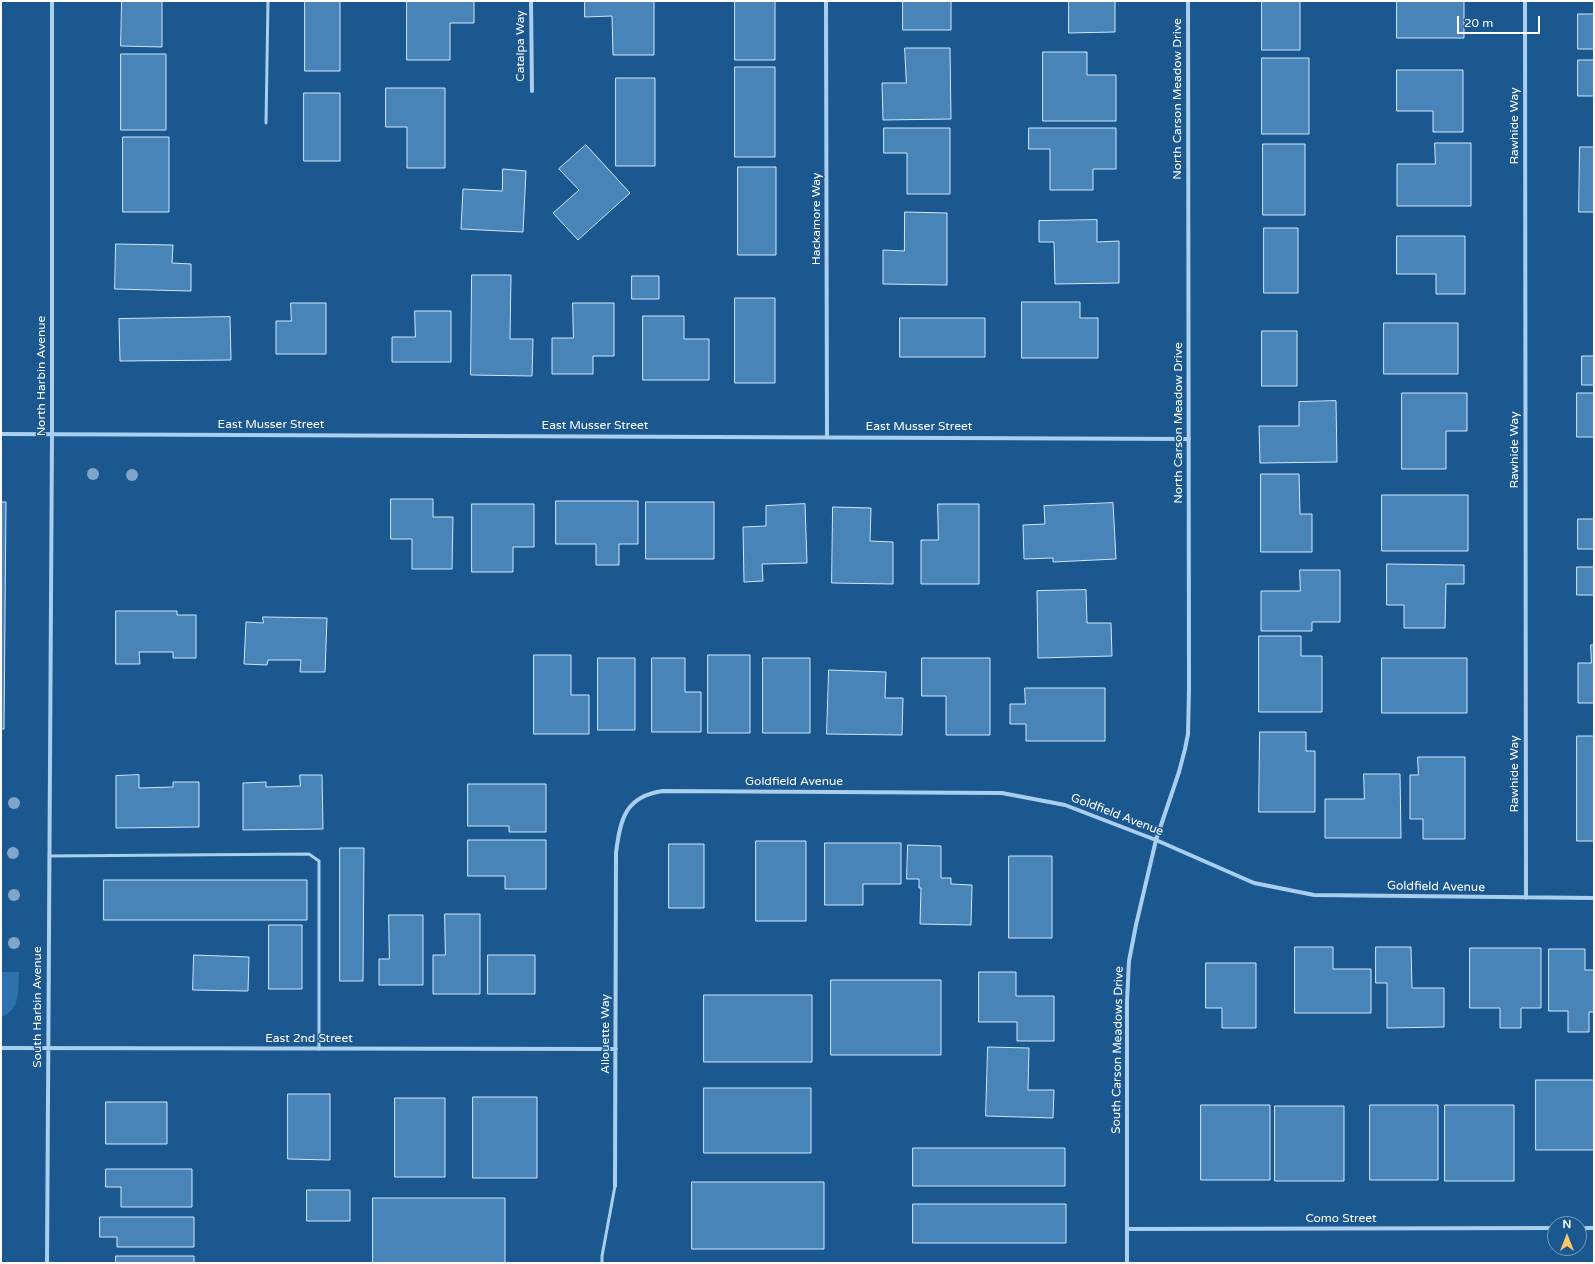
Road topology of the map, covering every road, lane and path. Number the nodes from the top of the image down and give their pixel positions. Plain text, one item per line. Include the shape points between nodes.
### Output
1 (52, 1) edge
2 (268, 1) edge
3 (531, 1) edge
4 (826, 1) edge
5 (1188, 1) edge
6 (1525, 1) edge
7 (532, 91) dead end
8 (266, 123) dead end
9 (1, 434) edge
10 (52, 434) junction
11 (827, 437) junction
12 (1189, 438) junction
13 (50, 751) joint
14 (630, 807) joint
15 (1156, 840) junction
16 (49, 856) junction
17 (1526, 898) junction
18 (1594, 898) edge
19 (1, 1048) edge
20 (48, 1049) junction
21 (319, 1049) junction
22 (616, 1050) junction
23 (615, 1186) joint
24 (1547, 1228) edge
25 (1127, 1229) junction
26 (47, 1263) edge
27 (602, 1263) edge
28 (1127, 1263) edge

1 - 10 street, North Harbin Avenue
2 - 8 lane
3 - 7 street, Catalpa Way
4 - 11 street, Hackamore Way
5 - 12 street, North Carson Meadow Drive
6 - 17 street, Rawhide Way
9 - 10 street, East Musser Street
10 - 11 street, East Musser Street
10 - 13 street, North Harbin Avenue
11 - 12 street, East Musser Street
12 - 15 street, North Carson Meadow Drive via 1188,734 1179,772
13 - 16 street, South Harbin Avenue
14 - 15 street, Goldfield Avenue via 642,795 663,791 1002,793 1065,805
14 - 22 street, Allouette Way via 620,827 616,853
15 - 17 street, Goldfield Avenue via 1254,883 1314,895
15 - 25 street, South Carson Meadows Drive via 1129,961
16 - 20 street, South Harbin Avenue
16 - 21 lane via 309,854 319,861
17 - 18 street, Goldfield Avenue
19 - 20 street, East 2nd Street
20 - 21 street, East 2nd Street
20 - 26 street, South Harbin Avenue
21 - 22 street, East 2nd Street
22 - 23 street, Allouette Way
23 - 27 lane, Allouette Way
24 - 25 street, Como Street
25 - 28 street, South Carson Meadows Drive

